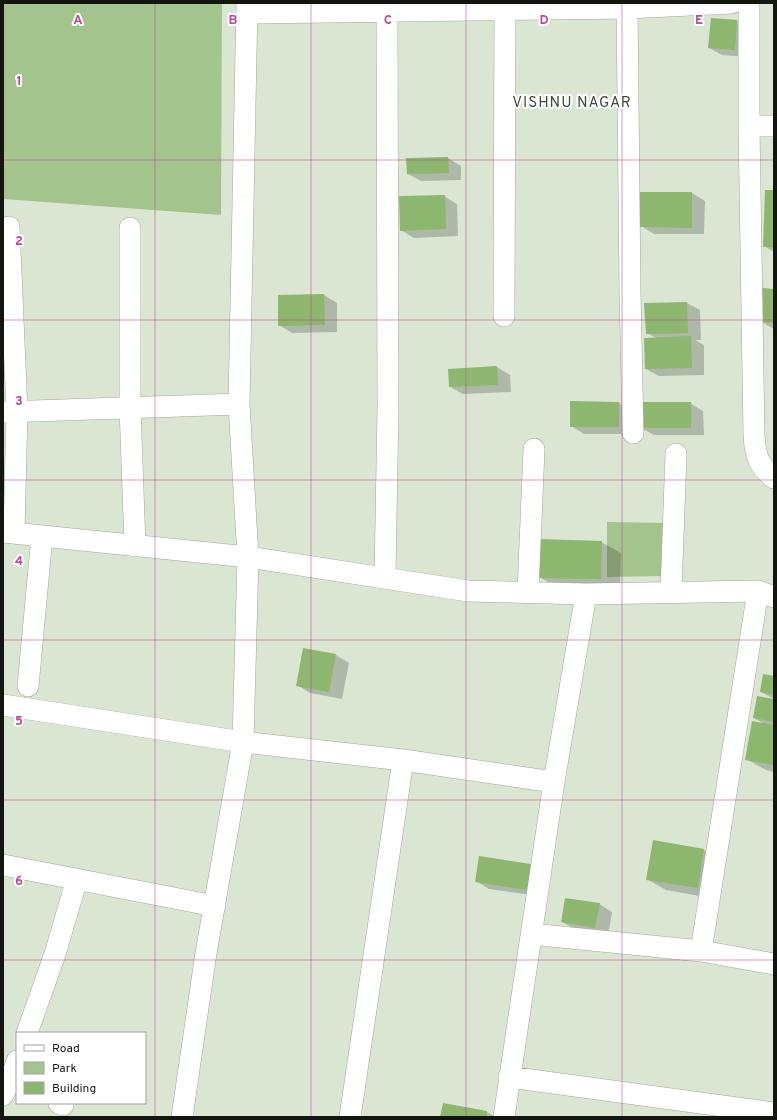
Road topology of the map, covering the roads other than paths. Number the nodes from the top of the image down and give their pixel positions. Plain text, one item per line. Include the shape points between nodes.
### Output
1 (732, 3) edge
2 (749, 3) edge
3 (627, 5) edge
4 (505, 6) edge
5 (387, 7) edge
6 (247, 8) edge
7 (749, 126) junction
8 (774, 126) edge
9 (9, 227) dead end
10 (130, 228) dead end
11 (504, 316) dead end
12 (239, 404) junction
13 (130, 407) junction
14 (10, 412) edge
15 (633, 433) dead end
16 (534, 449) dead end
17 (676, 454) dead end
18 (774, 478) edge
19 (8, 532) edge
20 (42, 536) junction
21 (135, 546) junction
22 (248, 557) junction
23 (385, 578) junction
24 (528, 592) junction
25 (671, 592) junction
26 (586, 594) junction
27 (766, 594) edge
28 (28, 686) dead end
29 (3, 705) edge
30 (243, 742) junction
31 (403, 760) junction
32 (554, 782) junction
33 (3, 865) edge
34 (77, 879) junction
35 (215, 906) junction
36 (531, 934) junction
37 (702, 951) junction
38 (774, 964) edge
39 (27, 1032) edge
40 (509, 1077) junction
41 (774, 1113) edge
42 (182, 1117) edge
43 (350, 1117) edge
44 (504, 1117) edge

1 - 3 street
2 - 7 street
3 - 4 street
3 - 15 street
4 - 5 street
4 - 11 street
5 - 6 street
5 - 23 street via 388,407
6 - 12 street
7 - 8 street
7 - 18 street via 754,449 760,463
9 - 14 street
10 - 13 street
12 - 13 street
12 - 22 street
13 - 14 street
13 - 21 street
14 - 19 street
16 - 24 street
17 - 25 street
19 - 20 street
20 - 21 street
20 - 28 street
21 - 22 street
22 - 23 street
22 - 30 street
23 - 24 street via 468,591
24 - 26 street
25 - 26 street
25 - 27 street
26 - 32 street
27 - 37 street
29 - 30 street
30 - 31 street
30 - 35 street
31 - 32 street
31 - 43 street
32 - 36 street
33 - 34 street
34 - 35 street
34 - 39 street via 55,954
35 - 42 street
36 - 37 street
36 - 40 street
37 - 38 street
40 - 41 street
40 - 44 street

